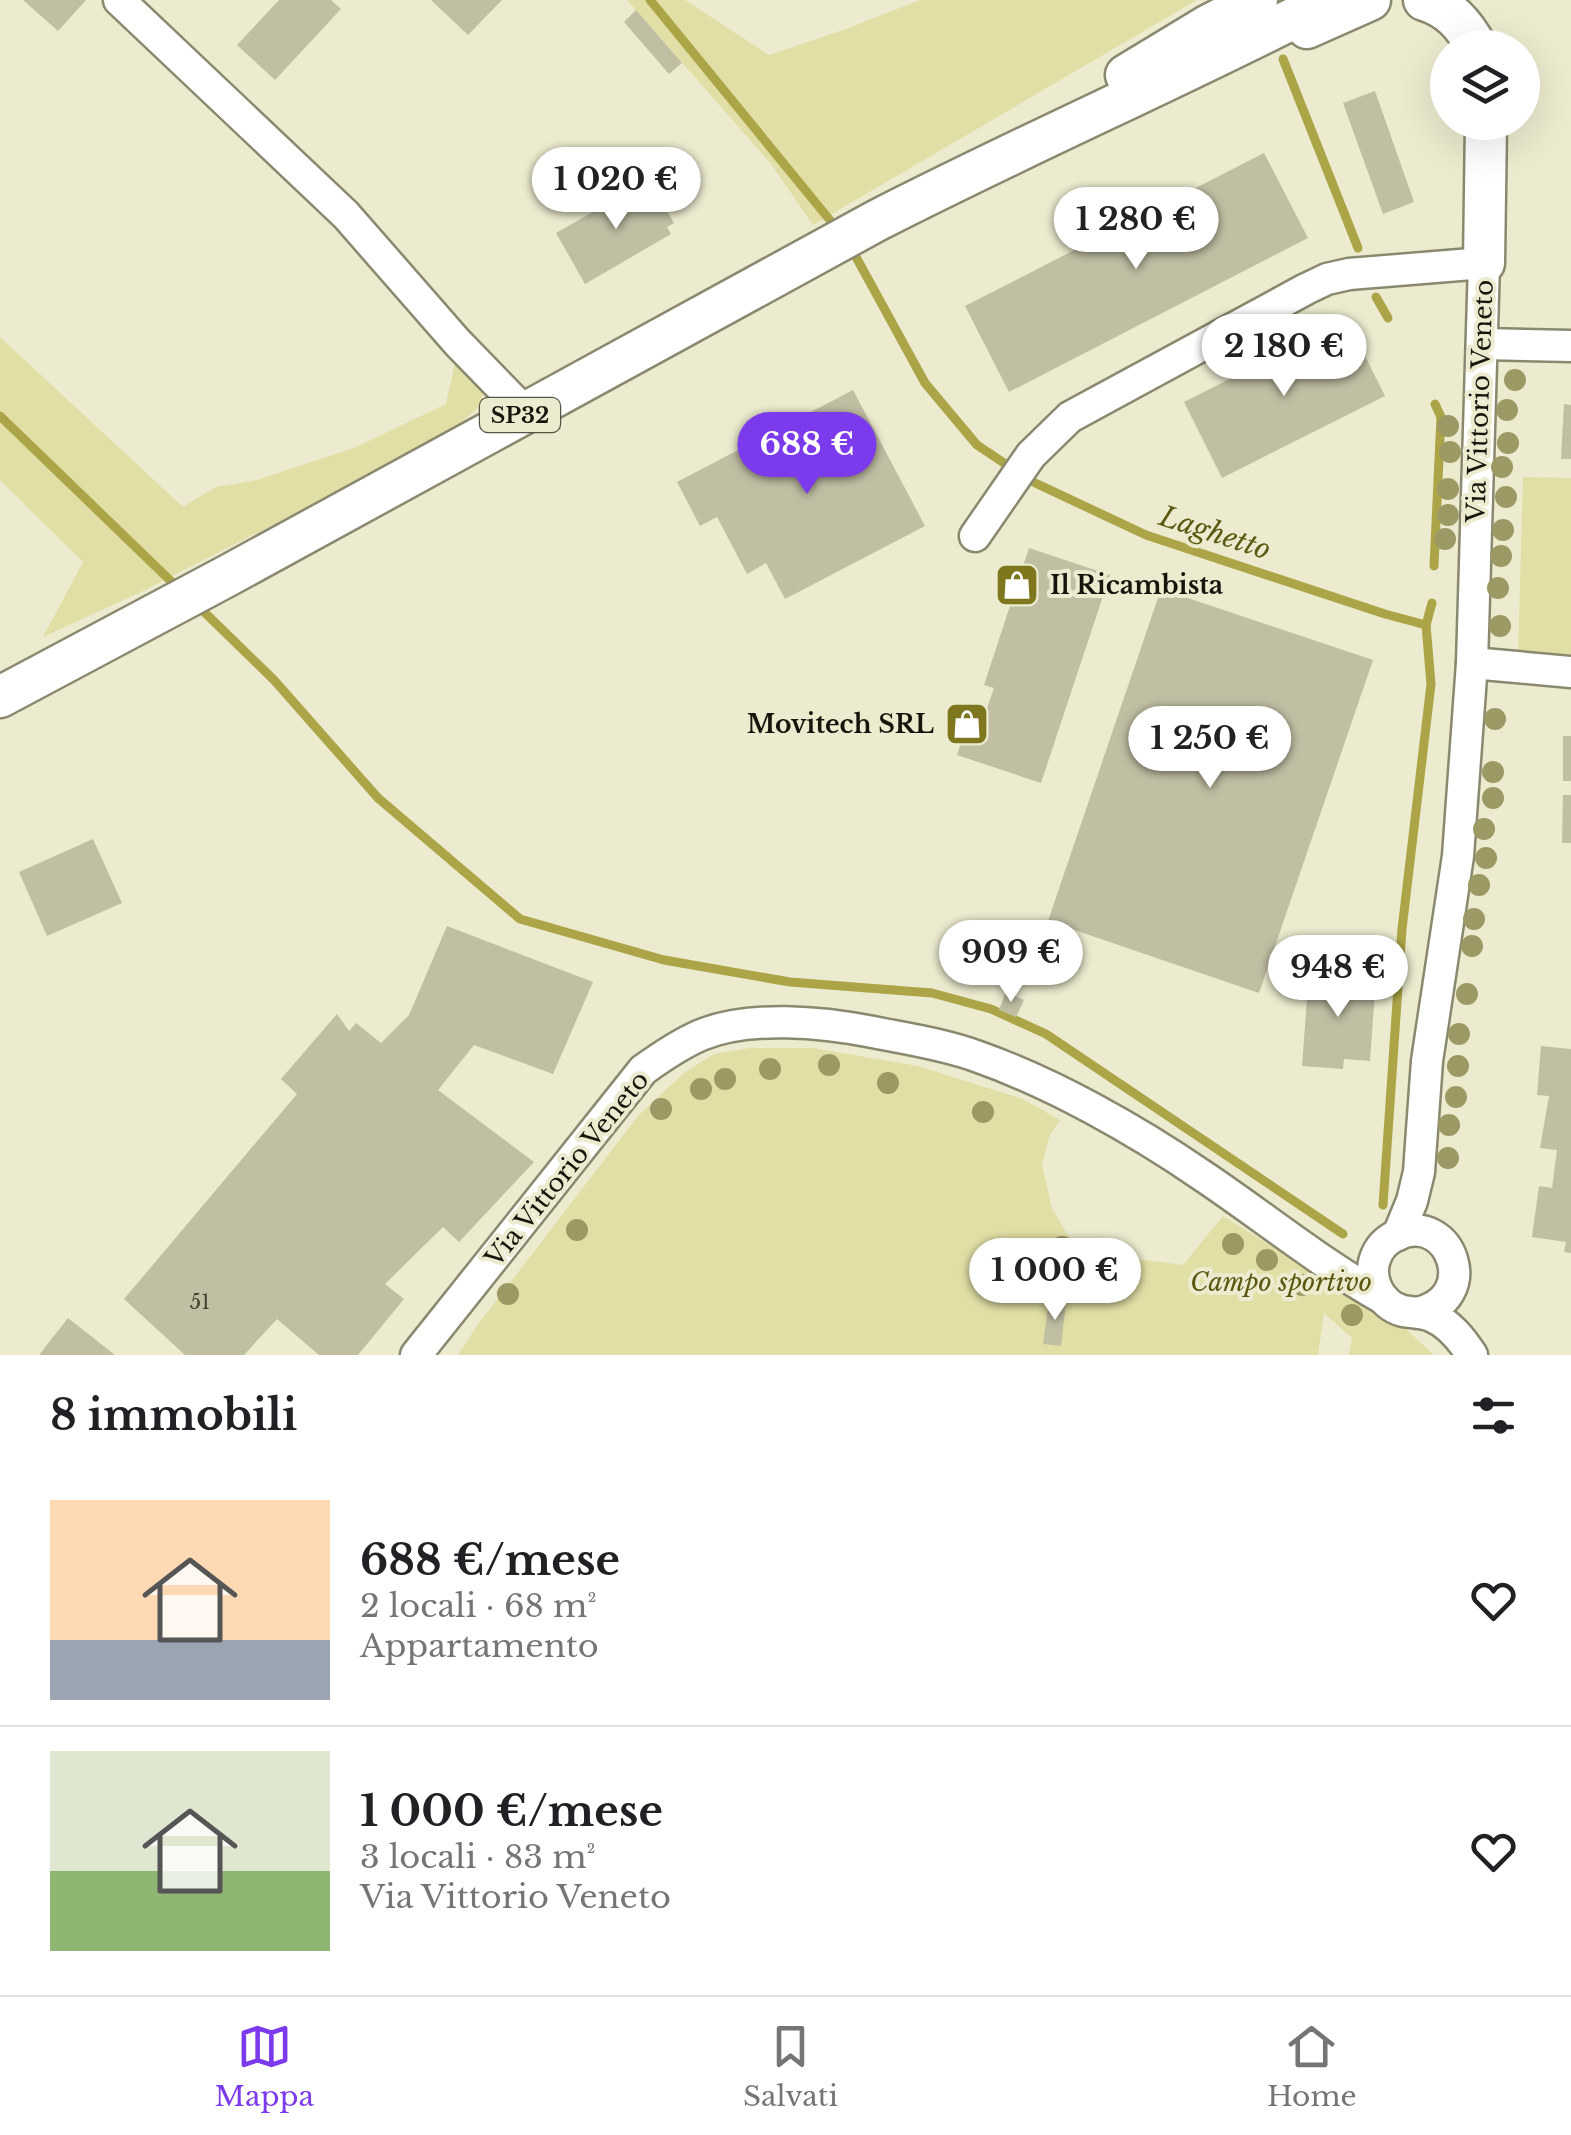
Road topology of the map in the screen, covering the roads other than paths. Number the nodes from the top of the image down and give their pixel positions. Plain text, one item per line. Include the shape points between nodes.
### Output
1 (119, 0) edge
2 (1256, 0) edge
3 (1330, 0) edge
4 (1370, 0) edge
5 (1424, 0) edge
6 (1485, 0) edge
7 (1466, 30) edge
8 (1485, 30) edge
9 (1222, 55) junction
10 (1486, 140) edge
11 (948, 184) junction
12 (1484, 263) junction
13 (1483, 344) junction
14 (1571, 346) edge
15 (526, 412) junction
16 (975, 536) dead end
17 (115, 636) junction
18 (1472, 663) junction
19 (1571, 672) edge
20 (0, 686) edge
21 (0, 697) edge
22 (1419, 1172) junction
23 (1433, 1235) junction
24 (1293, 1240) junction
25 (1387, 1244) junction
26 (1453, 1286) junction
27 (1384, 1299) junction
28 (1417, 1312) junction
29 (1467, 1348) edge
30 (416, 1355) edge

1 - 15 street via 346,215
2 - 11 main road, SP32
3 - 9 main road, SP32
4 - 9 main road
5 - 7 main road
6 - 8 main road
9 - 11 main road, SP32
10 - 12 main road
11 - 15 main road, SP32
12 - 13 street, Via Vittorio Veneto
12 - 16 street, Via Vittorio Veneto via 1327,278 1070,417 1030,455
13 - 14 street
13 - 18 street, Via Vittorio Veneto
15 - 17 main road, SP32
17 - 20 main road
17 - 21 main road, SP32
18 - 19 street
18 - 22 street, Via Vittorio Veneto via 1458,856
22 - 23 street, Via Vittorio Veneto
22 - 25 street, Via Vittorio Veneto via 1412,1201
23 - 25 street via 1405,1232
23 - 26 street via 1450,1251
24 - 25 street via 1349,1257
24 - 27 street, Via Vittorio Veneto
24 - 30 street, Via Vittorio Veneto via 1106,1116 975,1055 851,1028 730,1026 702,1034 643,1070
25 - 27 street via 1372,1270
26 - 28 street via 1441,1303
26 - 29 street
27 - 28 street
28 - 29 street via 1444,1323

